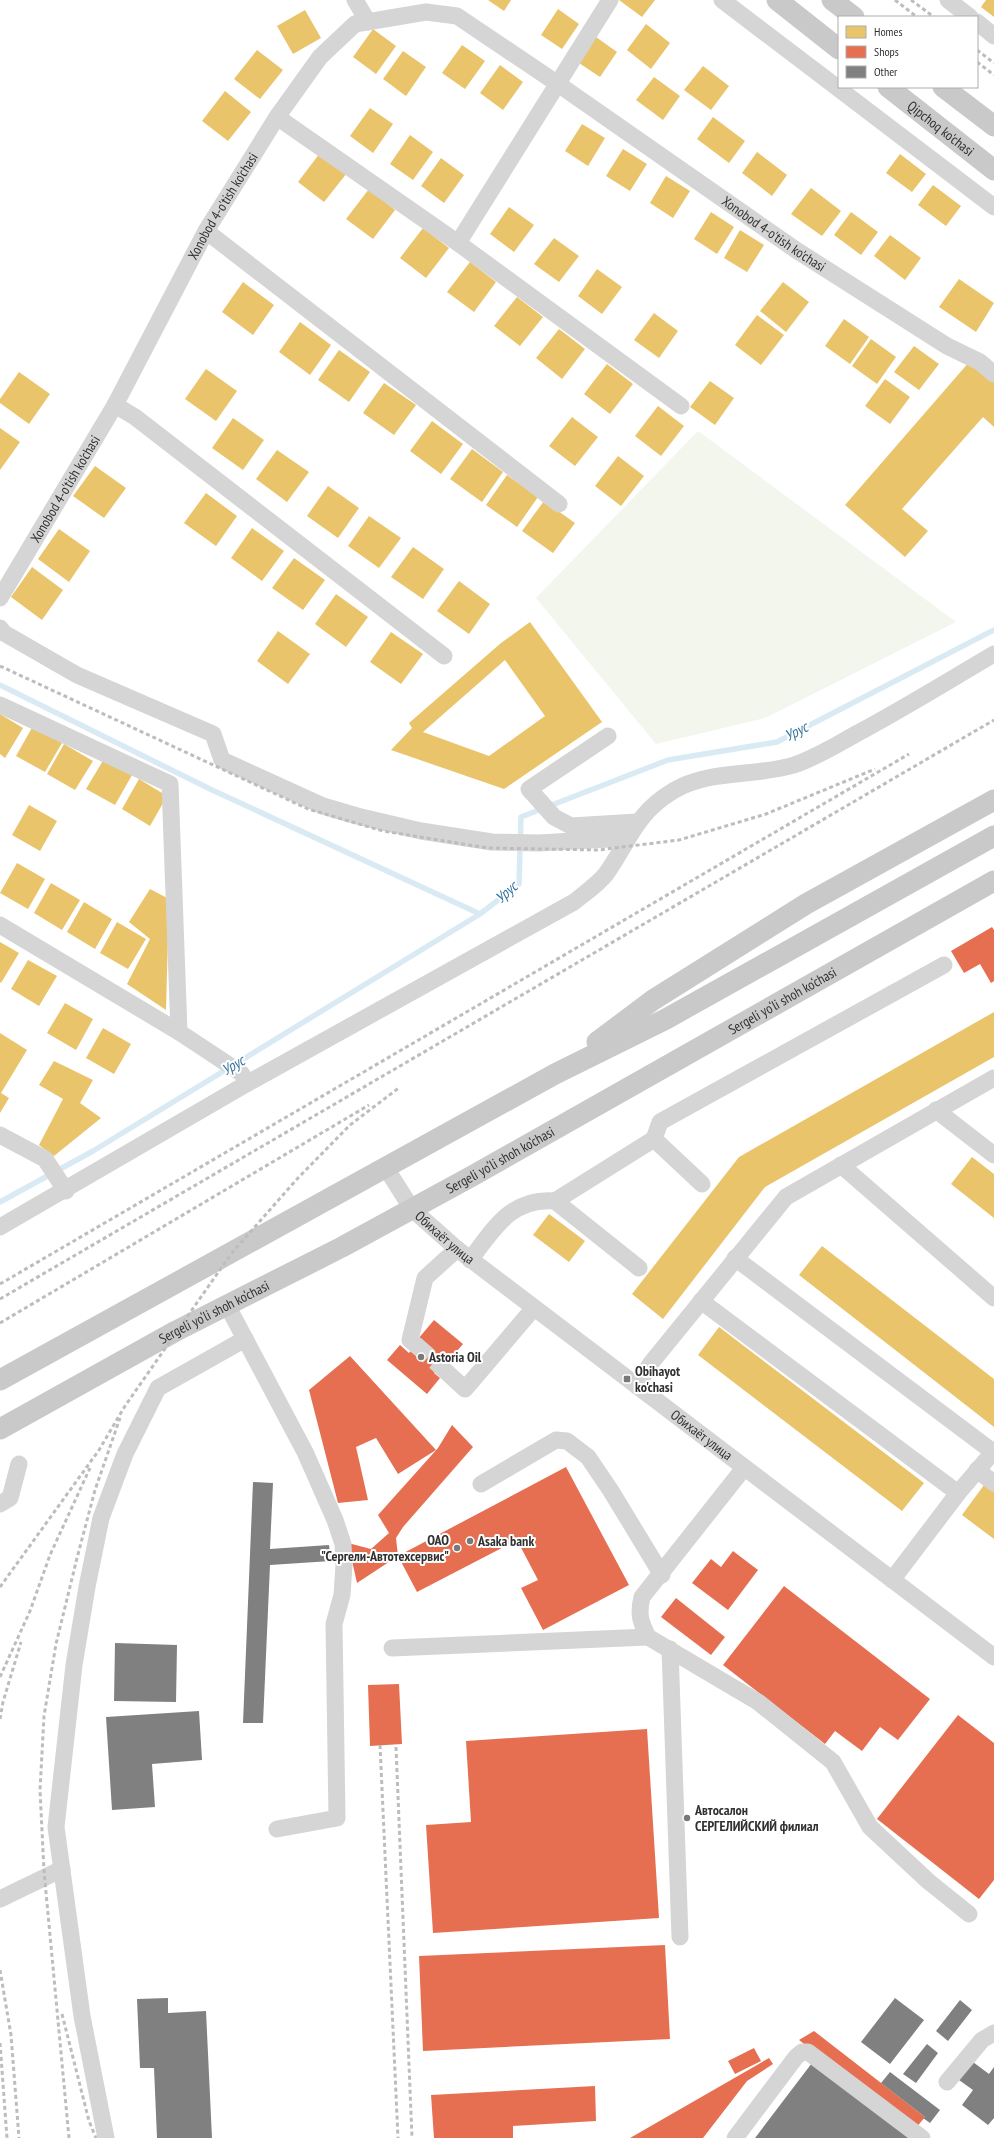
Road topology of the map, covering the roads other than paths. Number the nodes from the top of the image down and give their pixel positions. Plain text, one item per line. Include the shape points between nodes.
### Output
1 (355, 0) edge
2 (610, 0) edge
3 (722, 0) edge
4 (777, 0) edge
5 (832, 0) edge
6 (948, 0) edge
7 (853, 16) edge
8 (969, 16) edge
9 (368, 22) junction
10 (978, 23) edge
11 (994, 36) edge
12 (838, 48) edge
13 (558, 84) junction
14 (889, 88) edge
15 (945, 88) edge
16 (277, 117) junction
17 (994, 126) edge
18 (994, 170) edge
19 (994, 207) edge
20 (206, 230) junction
21 (458, 243) junction
22 (994, 374) edge
23 (115, 405) junction
24 (681, 406) dead end
25 (559, 504) dead end
26 (0, 598) edge
27 (2, 630) edge
28 (994, 654) edge
29 (444, 656) dead end
30 (0, 705) edge
31 (608, 736) dead end
32 (994, 800) edge
33 (637, 822) junction
34 (994, 836) edge
35 (626, 838) junction
36 (993, 883) edge
37 (0, 925) edge
38 (944, 965) dead end
39 (179, 1032) junction
40 (236, 1072) junction
41 (555, 1074) junction
42 (994, 1078) edge
43 (936, 1110) junction
44 (0, 1135) edge
45 (654, 1139) junction
46 (994, 1155) edge
47 (841, 1164) junction
48 (386, 1168) junction
49 (702, 1184) dead end
50 (66, 1191) junction
51 (555, 1201) junction
52 (412, 1209) junction
53 (0, 1227) edge
54 (457, 1249) junction
55 (735, 1258) junction
56 (470, 1260) junction
57 (639, 1268) dead end
58 (994, 1298) edge
59 (701, 1300) junction
60 (227, 1305) junction
61 (534, 1309) junction
62 (245, 1339) junction
63 (416, 1345) tunnel mouth
64 (440, 1366) tunnel mouth
65 (0, 1380) edge
66 (637, 1386) junction
67 (0, 1429) edge
68 (993, 1452) edge
69 (19, 1464) dead end
70 (744, 1468) junction
71 (977, 1470) junction
72 (994, 1483) edge
73 (481, 1484) dead end
74 (958, 1493) junction
75 (0, 1504) edge
76 (662, 1575) junction
77 (892, 1580) junction
78 (648, 1637) junction
79 (392, 1648) dead end
80 (670, 1650) junction
81 (994, 1657) edge
82 (277, 1829) dead end
83 (62, 1869) junction
84 (0, 1899) edge
85 (969, 1914) dead end
86 (680, 1937) dead end
87 (994, 2033) edge
88 (947, 2082) dead end
89 (106, 2138) edge
90 (735, 2138) edge
91 (922, 2138) edge

1 - 9 street
2 - 13 street
3 - 19 street
4 - 12 main road
5 - 7 main road
6 - 8 street
9 - 13 street, Xonobod 4-o'tish ko'chasi via 426,12 457,16
9 - 16 street, Xonobod 4-o'tish ko'chasi via 355,24 320,57
10 - 11 street
13 - 21 street
13 - 22 street, Xonobod 4-o'tish ko'chasi via 796,250 947,346 980,362
14 - 18 main road, Qipchoq ko'chasi
15 - 17 main road
16 - 20 street, Xonobod 4-o'tish ko'chasi
16 - 21 street
20 - 23 street, Xonobod 4-o'tish ko'chasi
20 - 25 street
21 - 24 street
23 - 26 street, Xonobod 4-o'tish ko'chasi
23 - 29 street via 142,422
27 - 35 street via 77,675 213,734 222,760 323,806 392,825 492,842 539,843
28 - 33 street via 814,757 793,765 684,786 650,807
30 - 39 street via 170,784
31 - 33 street via 528,789 554,817 571,826
32 - 41 main road via 806,904 724,955 654,1000
33 - 35 street
34 - 41 main road via 666,1019
35 - 40 street via 606,874 574,902
36 - 52 main road, Sergeli yo‘li shoh ko‘chasi
37 - 39 street
38 - 45 street via 660,1122
39 - 40 street
40 - 50 street
41 - 48 main road
42 - 43 street
43 - 46 street
43 - 47 street
44 - 50 street via 45,1159
45 - 49 street
45 - 51 street
47 - 55 street via 786,1197
47 - 58 street
48 - 52 street, Обихаёт улица
48 - 65 main road
50 - 53 street
51 - 56 street via 540,1200 521,1206 500,1221
51 - 57 street
52 - 54 street, Обихаёт улица
52 - 60 main road, Sergeli yo‘li shoh ko‘chasi
54 - 56 street, Обихаёт улица
54 - 63 street via 425,1278 410,1340
55 - 59 street
55 - 68 street
56 - 61 street, Обихаёт улица
59 - 66 street via 651,1363
59 - 74 street
60 - 62 street
60 - 67 main road, Sergeli yo‘li shoh ko‘chasi
61 - 64 street via 465,1389
61 - 66 street, Обихаёт улица
62 - 82 street via 305,1452 343,1544 342,1594 334,1624 337,1818
62 - 83 street via 158,1388 125,1454 101,1518 74,1665 56,1827
66 - 70 street, Обихаёт улица
68 - 71 street
69 - 75 street via 10,1498
70 - 76 street
70 - 77 street, Обихаёт улица
71 - 72 street
71 - 74 street
73 - 76 street via 556,1440 567,1440 588,1457
74 - 77 street
76 - 78 street via 642,1597 639,1611
77 - 81 street, Обихаёт улица
78 - 79 street
78 - 80 street
80 - 85 street via 758,1702 833,1762 870,1827 928,1881
80 - 86 street
83 - 84 street
83 - 89 street via 82,2016
87 - 88 street via 982,2040
90 - 91 street via 796,2057 802,2052 808,2052

